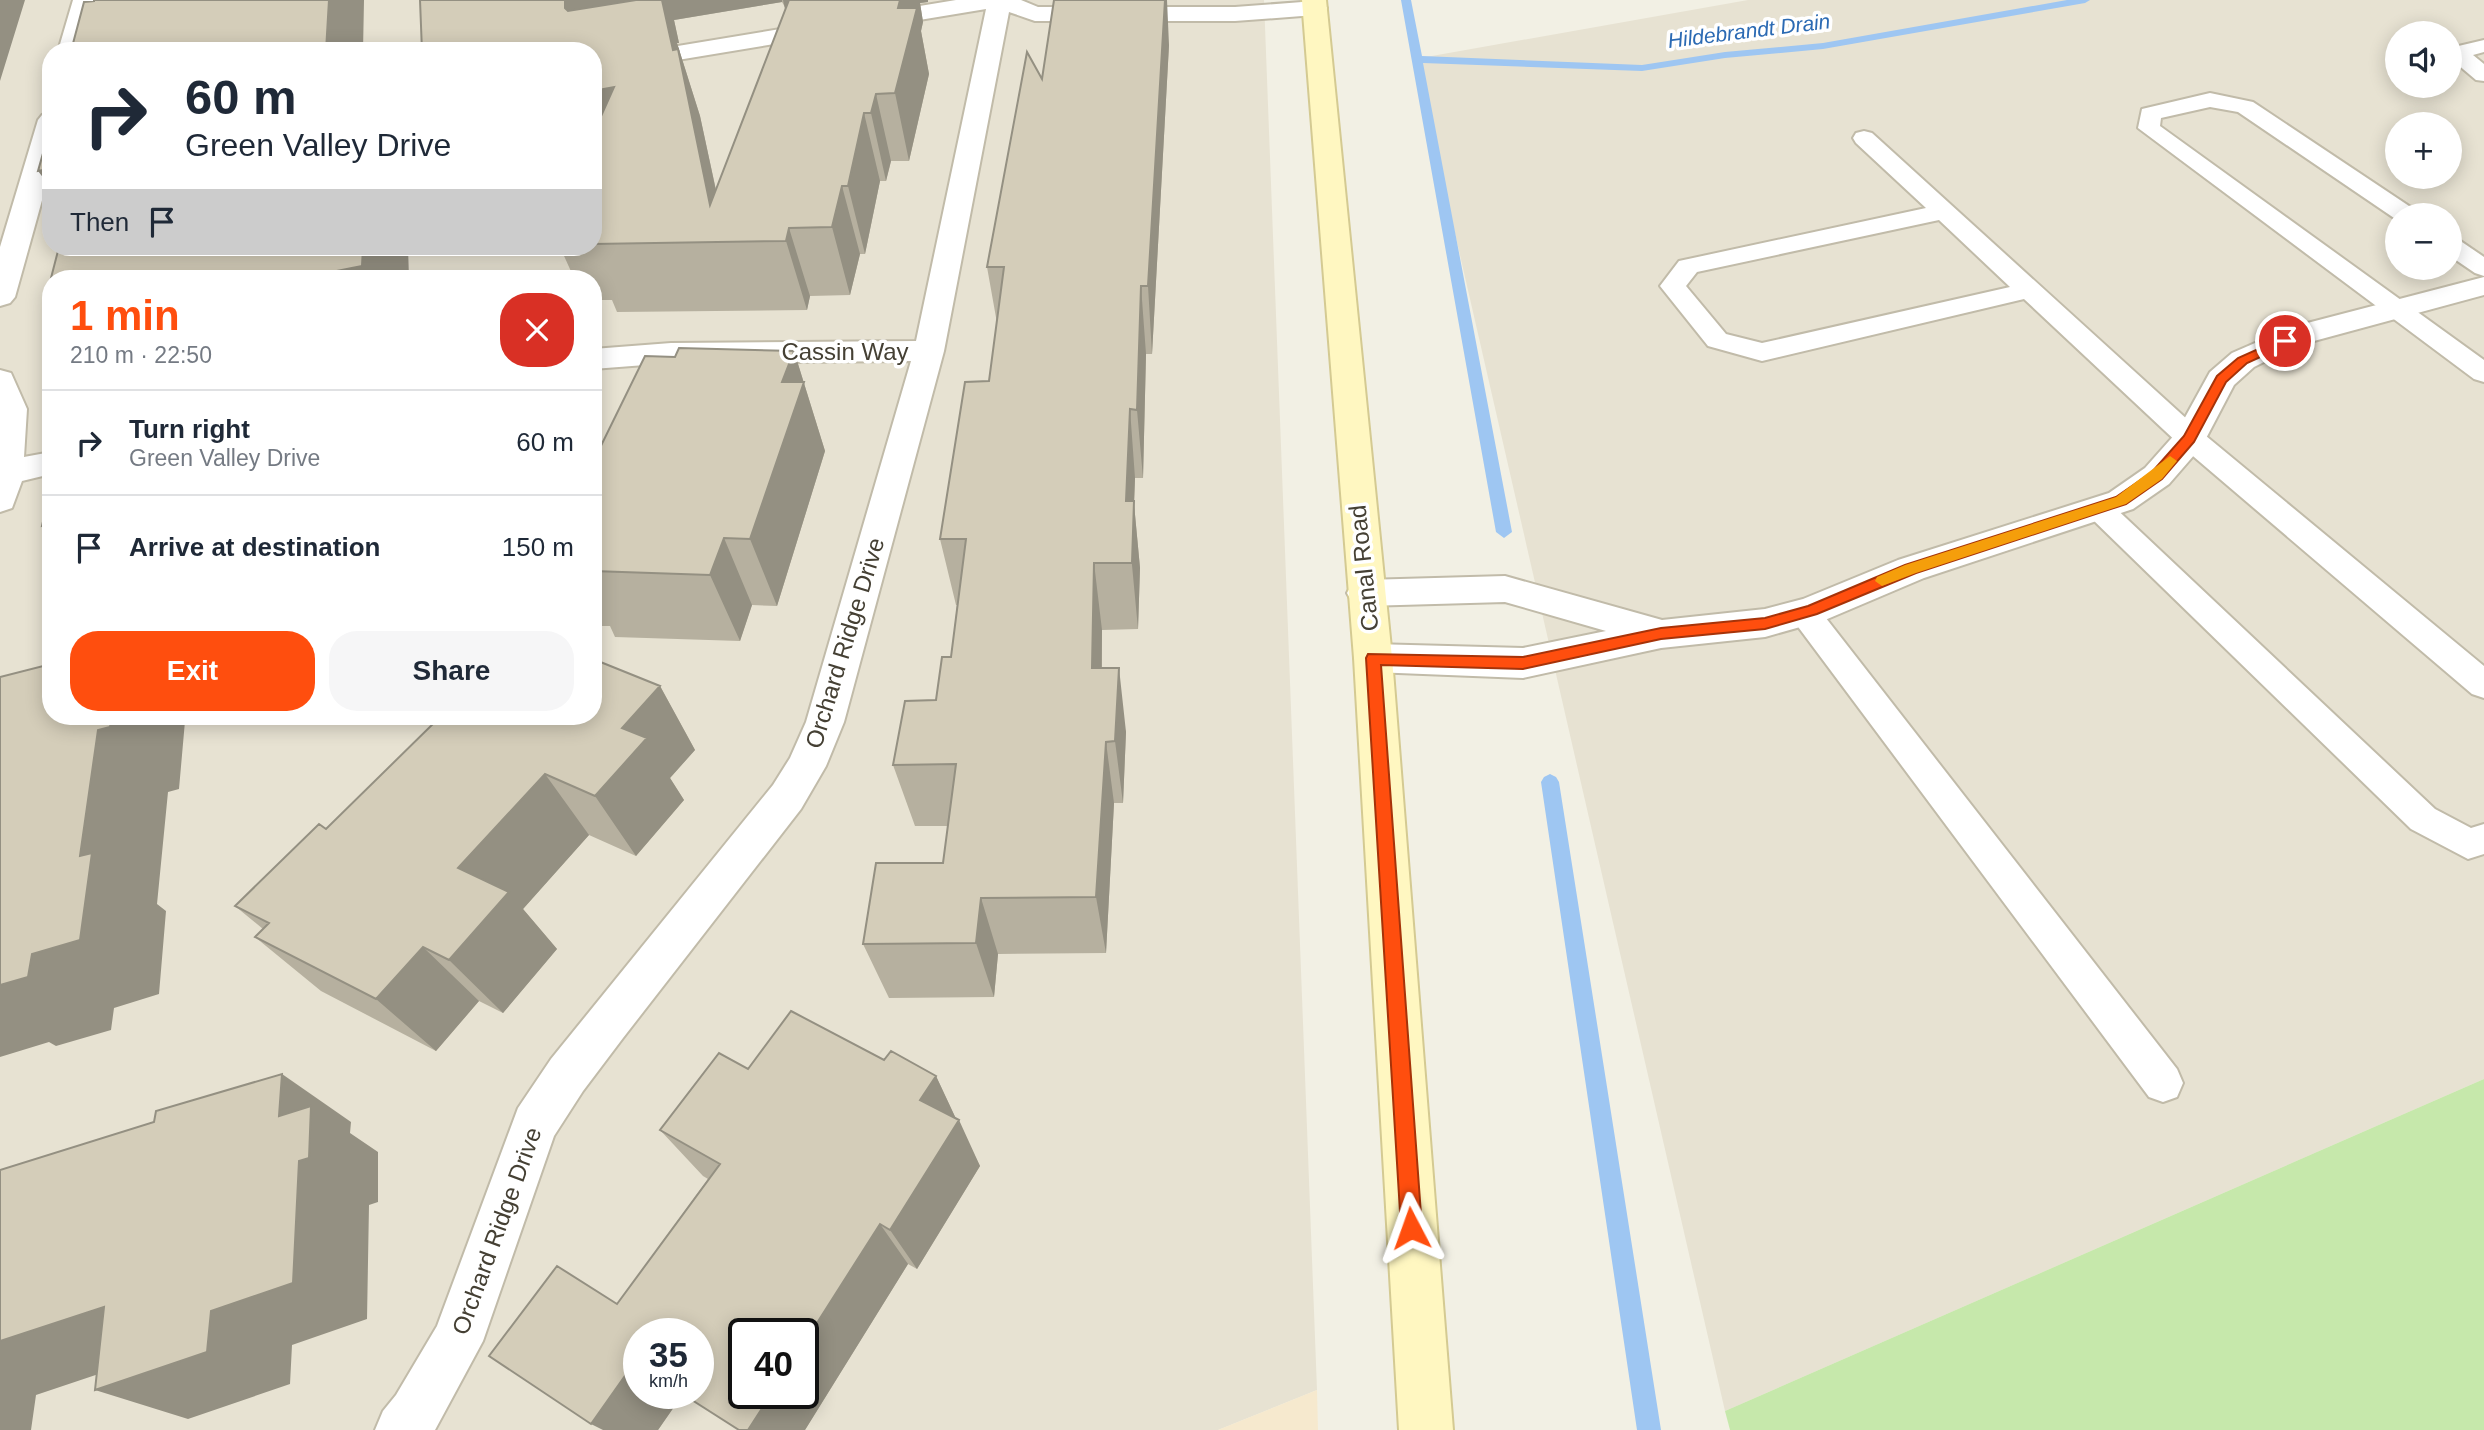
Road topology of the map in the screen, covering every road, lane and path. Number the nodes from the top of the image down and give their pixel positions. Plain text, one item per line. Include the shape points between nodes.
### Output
1 (85, 0) edge
2 (1000, 0) edge
3 (1314, 4) edge
4 (73, 42) edge
5 (2484, 46) edge
6 (602, 66) edge
7 (2484, 75) edge
8 (1864, 138) dead end
9 (42, 167) edge
10 (2388, 203) edge
11 (1944, 212) junction
12 (2462, 253) edge
13 (2484, 268) edge
14 (2484, 286) edge
15 (2029, 290) junction
16 (0, 297) edge
17 (2397, 310) junction
18 (929, 351) junction
19 (602, 358) edge
20 (2484, 373) edge
21 (0, 380) edge
22 (2190, 438) junction
23 (42, 467) edge
24 (4, 486) edge
25 (2099, 509) junction
26 (1365, 593) junction
27 (1804, 612) junction
28 (1661, 634) junction
29 (1373, 658) junction
30 (2484, 685) edge
31 (2484, 839) edge
32 (2163, 1083) dead end
33 (402, 1430) edge
34 (1426, 1430) edge

1 - 4 street
2 - 3 street via 1035,14 1235,14
2 - 6 street
2 - 18 street, Orchard Ridge Drive
3 - 26 street, Canal Road
5 - 7 lane via 2457,53
8 - 11 lane
9 - 16 street
10 - 17 lane via 2245,107 2210,100 2150,114 2149,128
11 - 15 lane
11 - 15 lane via 1688,266 1672,286 1717,340 1762,352
12 - 13 lane
14 - 17 street
15 - 22 lane
17 - 20 lane
17 - 22 street via 2303,334 2243,360 2221,379
18 - 19 street, Cassin Way via 671,353
18 - 33 street, Orchard Ridge Drive via 825,722 806,766 787,797 567,1075 535,1124 457,1341
21 - 24 street via 11,409
22 - 25 street via 2157,476 2121,501
22 - 30 lane
23 - 24 street
25 - 27 street via 1911,569
25 - 31 lane via 2423,819 2468,844
26 - 28 street via 1505,589
26 - 29 street, Canal Road
27 - 28 street via 1765,623
27 - 32 lane
28 - 29 street via 1523,663
29 - 34 street, Canal Road

